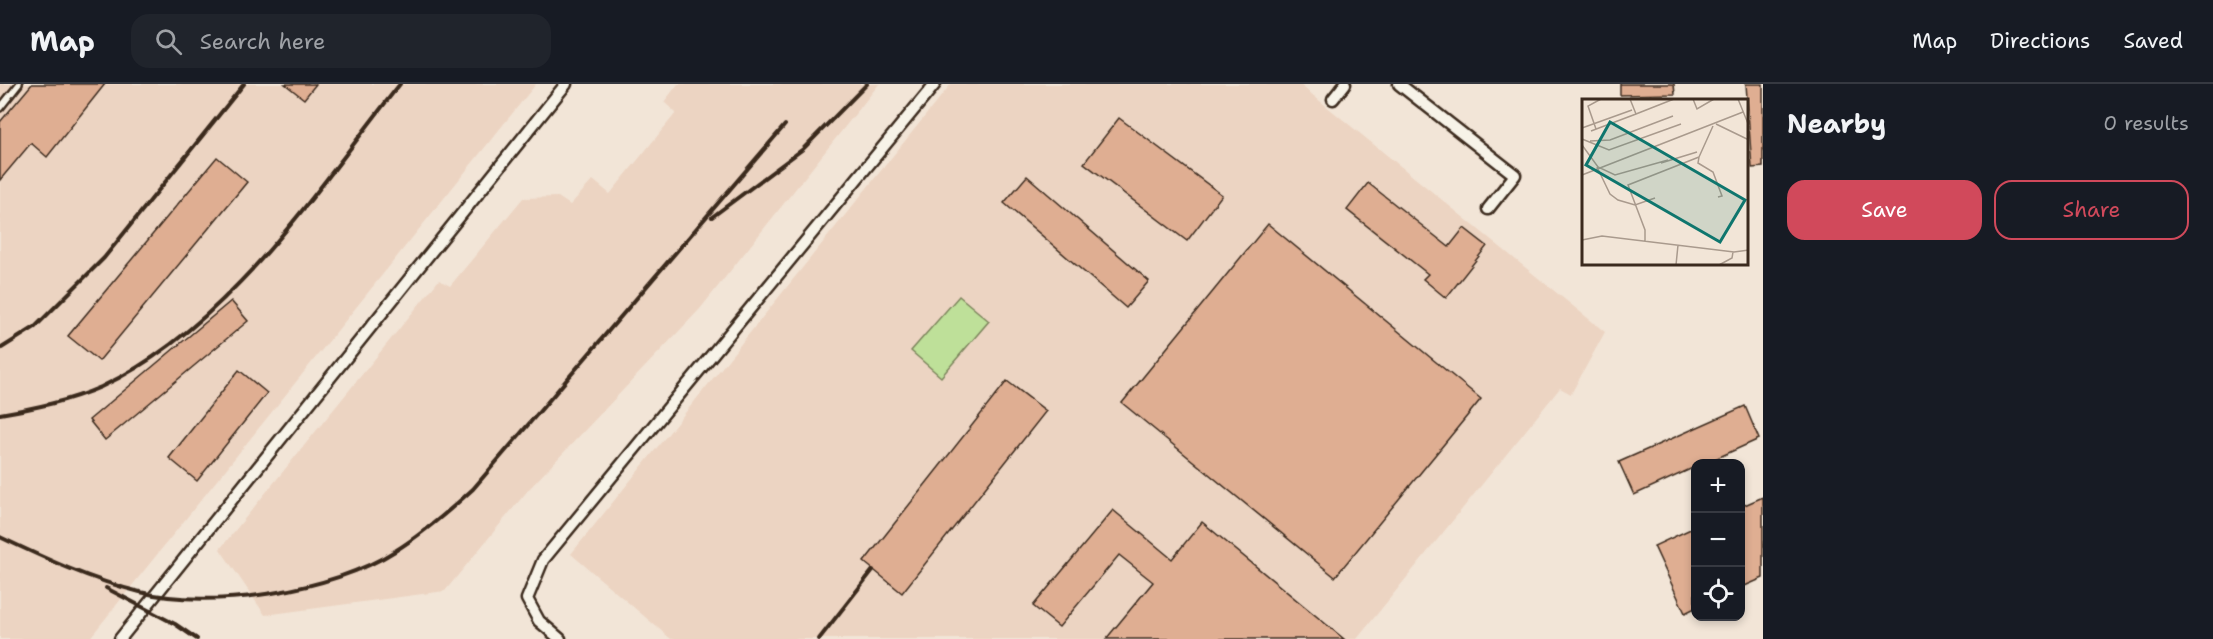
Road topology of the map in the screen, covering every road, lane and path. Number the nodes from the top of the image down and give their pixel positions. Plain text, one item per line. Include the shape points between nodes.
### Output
1 (19, 84) edge
2 (566, 84) edge
3 (935, 84) edge
4 (1345, 84) edge
5 (1399, 84) edge
6 (1333, 99) dead end
7 (0, 108) edge
8 (1488, 209) dead end
9 (120, 639) edge
10 (560, 639) edge

1 - 7 lane
2 - 9 street
3 - 10 street via 543,560 527,599 539,621
4 - 6 street
5 - 8 street via 1515,175

